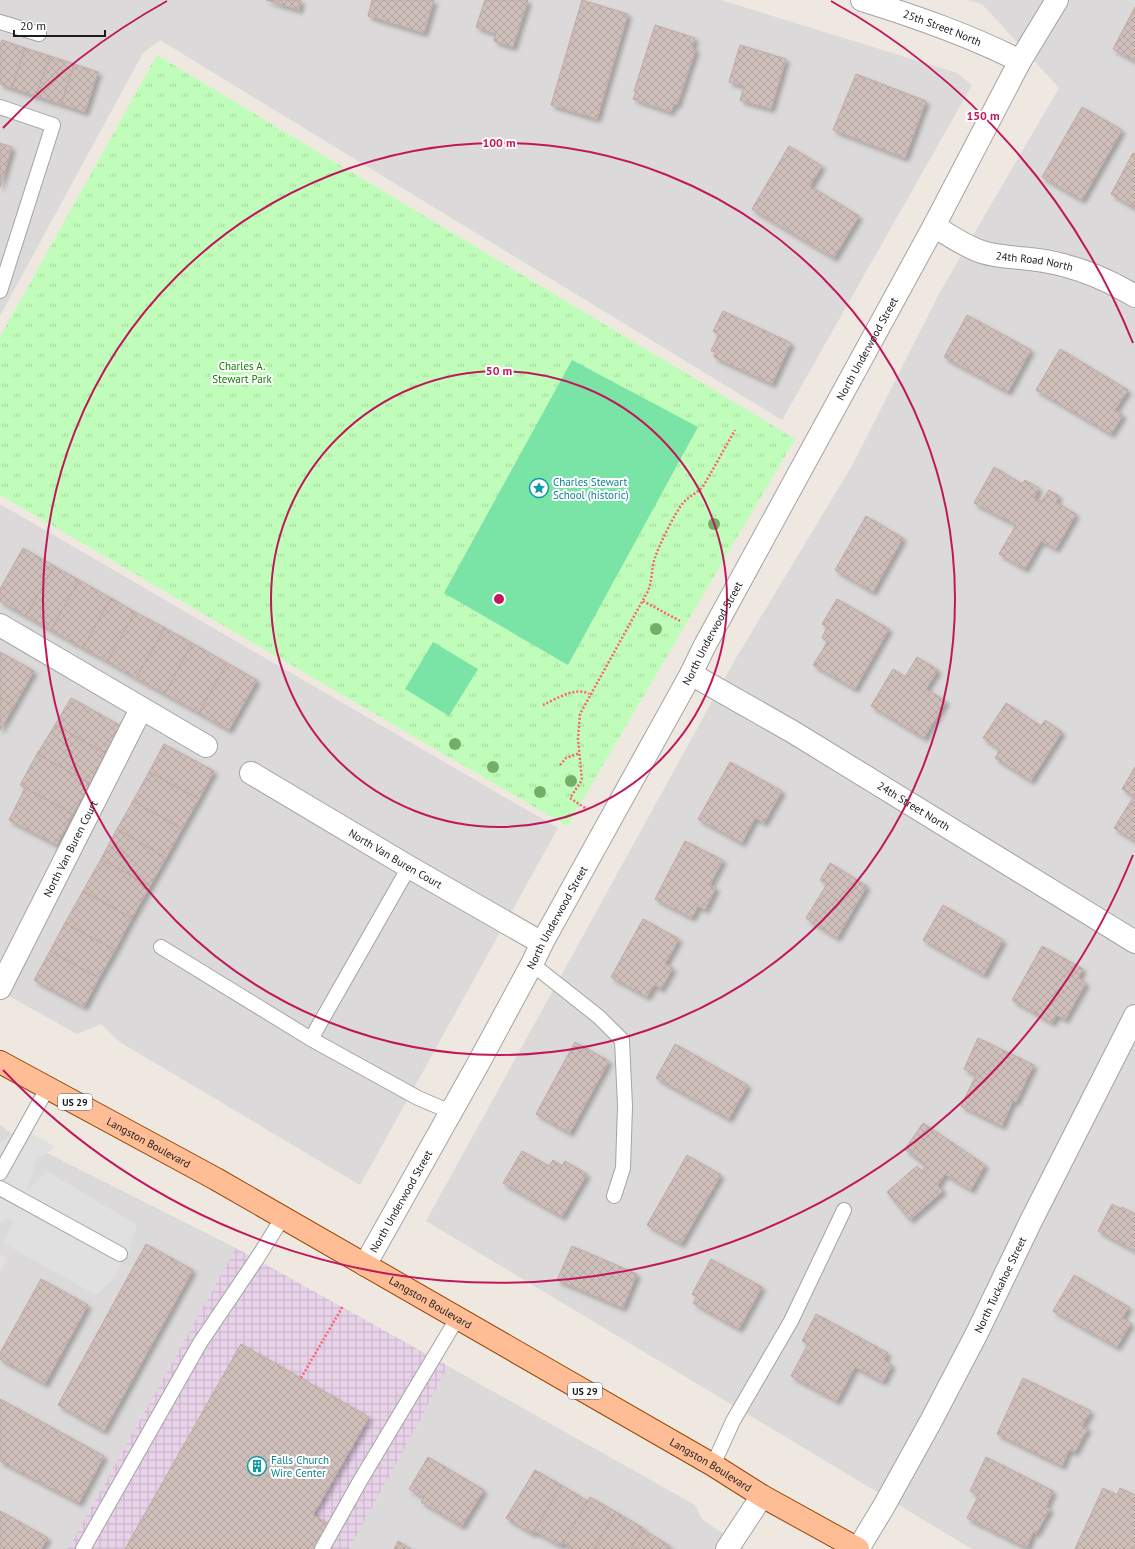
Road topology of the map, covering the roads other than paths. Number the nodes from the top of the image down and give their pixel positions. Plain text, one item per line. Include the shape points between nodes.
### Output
1 (862, 0) edge
2 (1057, 0) edge
3 (0, 22) edge
4 (39, 34) dead end
5 (1020, 61) junction
6 (0, 107) edge
7 (934, 226) junction
8 (0, 291) edge
9 (1135, 296) edge
10 (0, 625) edge
11 (691, 674) junction
12 (140, 709) junction
13 (206, 746) dead end
14 (251, 773) dead end
15 (409, 867) junction
16 (1135, 942) edge
17 (542, 943) junction
18 (161, 947) dead end
19 (532, 964) junction
20 (0, 988) edge
21 (1135, 1016) edge
22 (311, 1039) junction
23 (0, 1062) edge
24 (48, 1088) junction
25 (451, 1112) junction
26 (0, 1173) edge
27 (0, 1188) edge
28 (614, 1196) dead end
29 (844, 1210) dead end
30 (283, 1217) junction
31 (120, 1254) dead end
32 (365, 1265) junction
33 (458, 1317) junction
34 (713, 1465) junction
35 (762, 1496) junction
36 (83, 1549) edge
37 (322, 1549) edge
38 (727, 1549) edge
39 (858, 1549) edge

1 - 5 street, 25th Street North via 924,19 985,43
2 - 5 street, North Underwood Street
3 - 4 lane
5 - 7 street, North Underwood Street
6 - 8 lane via 53,125
7 - 9 street, 24th Road North via 980,252 1072,266 1110,281
7 - 11 street, North Underwood Street
10 - 12 street
11 - 16 street, 24th Street North via 793,732
11 - 17 street, North Underwood Street
12 - 13 street
12 - 20 street, North Van Buren Court
14 - 15 street, North Van Buren Court
15 - 17 street, North Van Buren Court
15 - 22 lane
17 - 19 street, North Underwood Street
18 - 22 lane
19 - 25 street, North Underwood Street
19 - 28 lane via 599,1017 622,1040 625,1106 623,1168
21 - 39 street, North Tuckahoe Street via 977,1333 931,1421
22 - 25 lane via 418,1098
23 - 24 main road, Langston Boulevard / US 29
24 - 26 lane
24 - 30 main road, Langston Boulevard / US 29
25 - 32 street, North Underwood Street
27 - 31 lane
29 - 34 lane via 791,1321 733,1421
30 - 32 main road, Langston Boulevard / US 29
30 - 36 lane via 200,1343
32 - 33 main road, Langston Boulevard / US 29
33 - 34 main road, Langston Boulevard / US 29
33 - 37 lane
34 - 35 main road, Langston Boulevard / US 29
35 - 38 street
35 - 39 main road, Langston Boulevard / US 29

